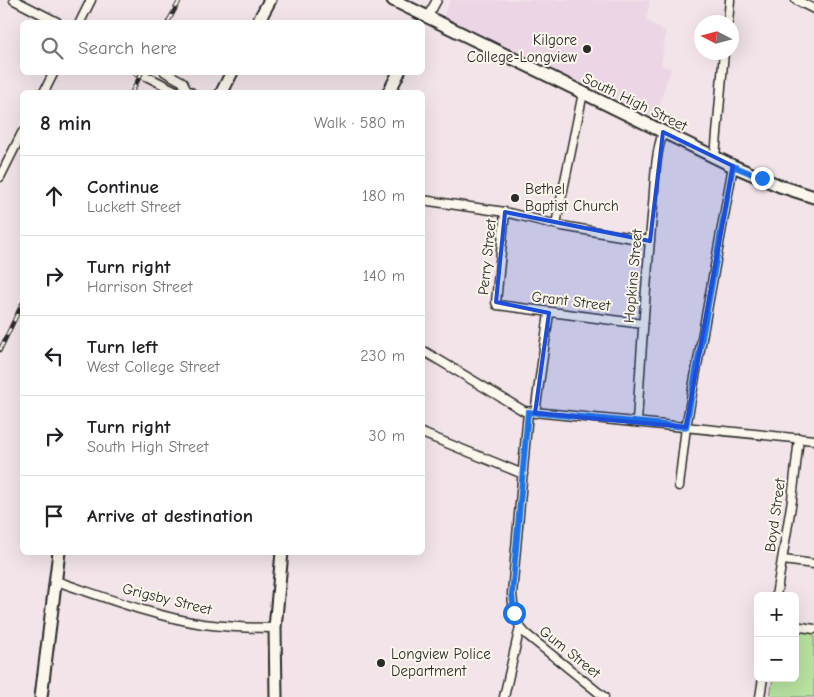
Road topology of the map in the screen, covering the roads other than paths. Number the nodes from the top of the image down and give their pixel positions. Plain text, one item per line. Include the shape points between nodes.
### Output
1 (14, 0) edge
2 (91, 0) edge
3 (270, 0) edge
4 (393, 0) edge
5 (436, 0) edge
6 (730, 0) edge
7 (796, 0) edge
8 (814, 9) edge
9 (729, 15) edge
10 (53, 20) edge
11 (81, 20) edge
12 (259, 20) edge
13 (422, 20) edge
14 (425, 22) edge
15 (723, 60) edge
16 (52, 75) edge
17 (144, 75) edge
18 (171, 75) edge
19 (230, 75) edge
20 (398, 75) edge
21 (45, 90) edge
22 (174, 90) edge
23 (188, 90) edge
24 (223, 90) edge
25 (391, 90) edge
26 (583, 93) junction
27 (663, 132) junction
28 (20, 137) edge
29 (715, 157) junction
30 (733, 166) junction
31 (0, 177) edge
32 (814, 197) edge
33 (425, 200) edge
34 (505, 212) junction
35 (556, 224) junction
36 (650, 241) junction
37 (497, 304) joint
38 (549, 313) junction
39 (643, 324) junction
40 (425, 352) edge
41 (531, 412) junction
42 (637, 422) junction
43 (686, 427) junction
44 (425, 434) edge
45 (799, 438) junction
46 (814, 440) edge
47 (523, 474) junction
48 (679, 486) dead end
49 (60, 555) edge
50 (282, 555) edge
51 (783, 560) junction
52 (814, 564) edge
53 (56, 581) junction
54 (777, 592) edge
55 (520, 627) junction
56 (799, 627) edge
57 (276, 628) junction
58 (814, 629) edge
59 (762, 682) edge
60 (41, 697) edge
61 (276, 697) edge
62 (504, 697) edge
63 (604, 697) edge
64 (760, 697) edge

1 - 10 street
2 - 11 street
3 - 12 main road
4 - 13 main road, South High Street
5 - 14 street
6 - 9 street
7 - 8 street
14 - 26 main road, South High Street
15 - 29 street
16 - 21 street
17 - 22 street
18 - 23 street via 184,82
19 - 24 main road
20 - 25 main road
26 - 27 main road, South High Street
26 - 35 street
27 - 29 main road, South High Street
27 - 36 street, Hopkins Street via 659,143
28 - 31 street
29 - 30 main road, South High Street
30 - 32 main road, South High Street
30 - 43 street
33 - 34 street
34 - 35 street
34 - 37 street, Perry Street
35 - 36 street
36 - 39 street, Hopkins Street
37 - 38 street, Grant Street
38 - 39 street, Grant Street
38 - 41 street
39 - 42 street, Hopkins Street
40 - 41 street via 515,406
41 - 42 street
41 - 47 street
42 - 43 street
43 - 45 street
43 - 48 street
44 - 47 street
45 - 46 street
45 - 51 street, Boyd Street
47 - 55 street via 512,599
49 - 53 main road
50 - 57 main road
51 - 52 street
51 - 54 street, Boyd Street
53 - 57 street, Grigsby Street via 146,611 195,622
53 - 60 main road
55 - 62 street
55 - 63 street, Gum Street
56 - 58 street
57 - 61 main road
59 - 64 street

